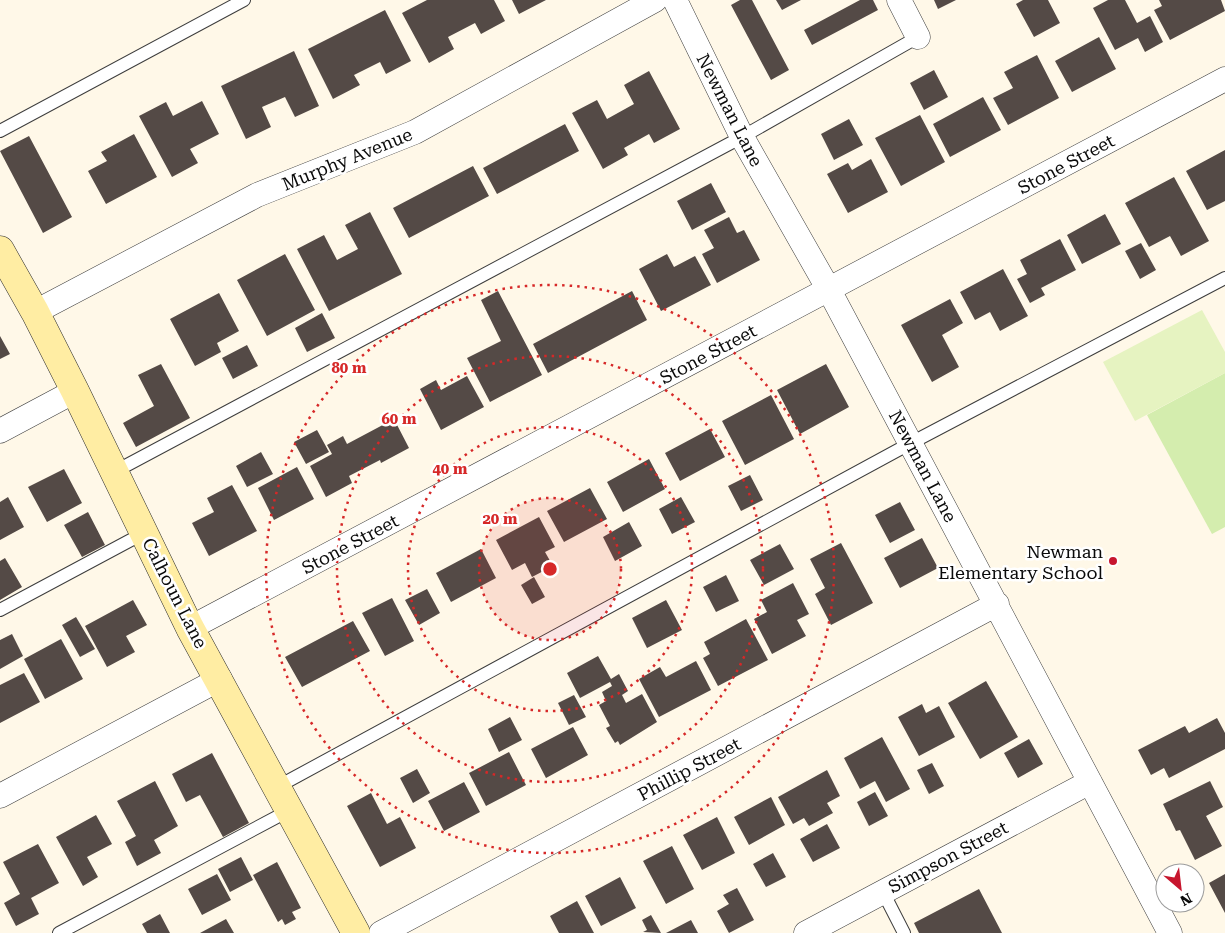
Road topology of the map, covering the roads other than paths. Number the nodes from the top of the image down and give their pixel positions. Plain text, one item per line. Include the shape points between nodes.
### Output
1 (244, 0) edge
2 (655, 0) edge
3 (675, 0) edge
4 (898, 0) edge
5 (918, 37) joint
6 (1225, 79) edge
7 (0, 131) edge
8 (742, 137) junction
9 (0, 252) edge
10 (1225, 278) edge
11 (829, 290) junction
12 (35, 312) junction
13 (75, 391) junction
14 (0, 432) edge
15 (911, 443) junction
16 (114, 472) junction
17 (144, 533) junction
18 (997, 604) junction
19 (0, 610) edge
20 (190, 628) junction
21 (220, 679) junction
22 (1090, 782) junction
23 (0, 796) edge
24 (284, 798) junction
25 (883, 892) junction
26 (59, 933) edge
27 (356, 933) edge
28 (382, 933) edge
29 (806, 933) edge
30 (904, 933) edge
31 (1170, 933) edge

1 - 7 lane
2 - 12 street, Murphy Avenue via 415,132 257,195
3 - 8 street, Newman Lane
4 - 5 street
5 - 8 lane
6 - 11 street, Stone Street
8 - 11 street, Newman Lane
8 - 16 lane
9 - 12 street, Calhoun Lane
10 - 15 lane
11 - 15 street, Newman Lane
11 - 20 street, Stone Street
12 - 13 street, Calhoun Lane
13 - 14 street
13 - 16 street, Calhoun Lane
15 - 18 street, Newman Lane
15 - 24 lane
16 - 17 street, Calhoun Lane
17 - 19 lane
17 - 20 street, Calhoun Lane
18 - 22 street, Newman Lane
18 - 28 street, Phillip Street
20 - 21 street, Calhoun Lane
21 - 23 street
21 - 24 street, Calhoun Lane
22 - 25 street, Simpson Street
22 - 31 street, Newman Lane
24 - 26 lane
24 - 27 street, Calhoun Lane
25 - 29 street, Simpson Street
25 - 30 lane

